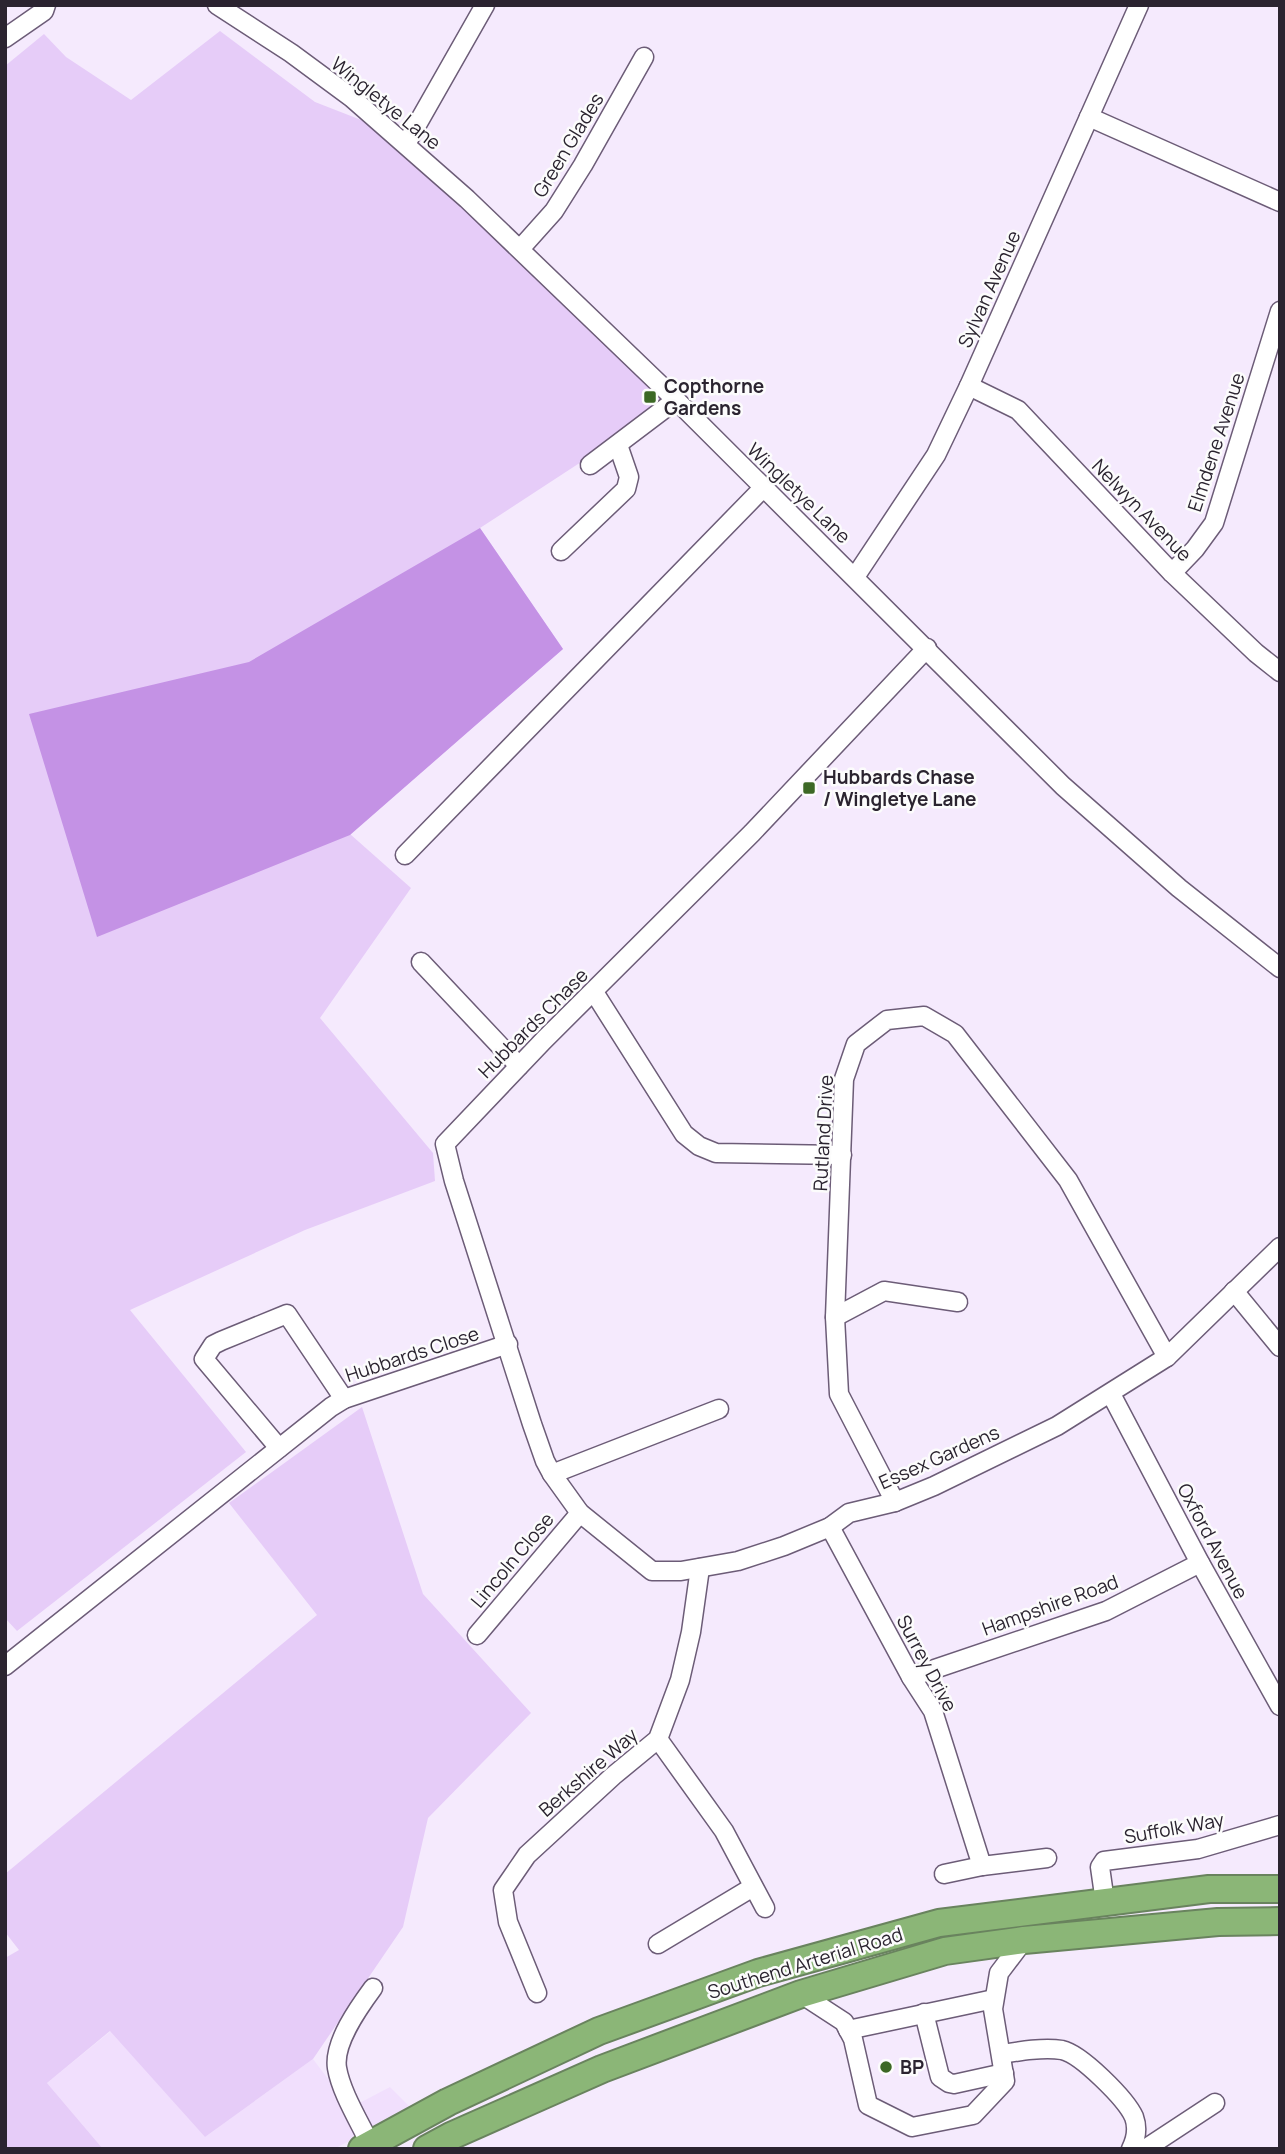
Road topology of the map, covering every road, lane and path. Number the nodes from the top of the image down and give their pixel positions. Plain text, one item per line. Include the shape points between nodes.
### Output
1 (46, 5) edge
2 (217, 5) edge
3 (485, 5) edge
4 (1139, 5) edge
5 (5, 38) edge
6 (644, 57) dead end
7 (1089, 117) junction
8 (406, 144) junction
9 (1280, 202) edge
10 (520, 249) junction
11 (1280, 311) edge
12 (969, 386) junction
13 (676, 401) junction
14 (618, 445) junction
15 (590, 465) dead end
16 (763, 488) junction
17 (561, 551) dead end
18 (1172, 573) junction
19 (855, 577) junction
20 (927, 648) junction
21 (1280, 672) edge
22 (405, 855) dead end
23 (421, 962) dead end
24 (1280, 968) edge
25 (594, 992) junction
26 (519, 1066) junction
27 (842, 1155) junction
28 (1280, 1247) edge
29 (1234, 1291) junction
30 (958, 1302) dead end
31 (835, 1317) junction
32 (508, 1345) junction
33 (1280, 1347) edge
34 (1167, 1357) junction
35 (1111, 1394) junction
36 (337, 1403) junction
37 (719, 1409) dead end
38 (279, 1448) junction
39 (552, 1474) junction
40 (895, 1502) junction
41 (580, 1513) junction
42 (830, 1527) junction
43 (1200, 1563) junction
44 (700, 1568) junction
45 (477, 1635) dead end
46 (5, 1666) edge
47 (911, 1677) junction
48 (1279, 1704) edge
49 (658, 1740) junction
50 (1280, 1825) edge
51 (1047, 1858) dead end
52 (982, 1867) junction
53 (944, 1874) dead end
54 (753, 1887) junction
55 (1280, 1889) edge
56 (1105, 1902) junction
57 (765, 1908) dead end
58 (1280, 1921) edge
59 (1024, 1940) junction
60 (658, 1944) dead end
61 (373, 1988) dead end
62 (537, 1993) dead end
63 (801, 1994) junction
64 (994, 1998) junction
65 (924, 2013) junction
66 (848, 2030) junction
67 (1002, 2054) junction
68 (1004, 2073) junction
69 (1215, 2103) dead end
70 (366, 2146) edge
71 (427, 2149) edge
72 (1131, 2149) edge
73 (1145, 2149) edge

1 - 5 street
2 - 8 street, Wingletye Lane via 291,53
3 - 8 street
4 - 7 street, Sylvan Avenue
6 - 10 street, Green Glades via 554,211
7 - 9 street
7 - 12 street, Sylvan Avenue
8 - 10 street, Wingletye Lane
10 - 13 street, Wingletye Lane
11 - 18 street, Elmdene Avenue via 1214,523
12 - 18 street, Nelwyn Avenue via 1018,410
12 - 19 street, Sylvan Avenue via 936,455
13 - 14 street
13 - 16 street, Wingletye Lane
14 - 15 street
14 - 17 street via 629,477 626,489
16 - 19 street, Wingletye Lane
16 - 22 street
18 - 21 street, Nelwyn Avenue
19 - 20 street, Wingletye Lane
20 - 24 street, Wingletye Lane via 1063,786 1179,888
20 - 25 street, Hubbards Chase
23 - 26 street
25 - 26 street, Hubbards Chase
25 - 27 street via 684,1133 699,1146 716,1153
26 - 32 street, Hubbards Chase via 445,1144
27 - 31 street, Rutland Drive
27 - 34 street, Rutland Drive via 844,1079 856,1044 887,1020 924,1016 955,1034 1068,1180
28 - 29 street, Essex Gardens
29 - 33 street
29 - 34 street, Essex Gardens
30 - 31 street via 884,1291
31 - 40 street, Rutland Drive via 839,1394
32 - 36 street, Hubbards Close
32 - 39 street, Hubbards Chase
34 - 35 street, Essex Gardens
35 - 40 street, Essex Gardens via 1057,1426
35 - 43 street, Oxford Avenue
36 - 38 street
36 - 38 street via 287,1314 213,1345 204,1359
37 - 39 street
38 - 46 street
39 - 41 street, Hubbards Chase
40 - 42 street, Essex Gardens via 849,1513
41 - 44 street, Essex Gardens via 652,1571
41 - 45 street, Lincoln Close
42 - 44 street, Essex Gardens via 738,1561
42 - 47 street, Surrey Drive
43 - 47 street, Hampshire Road via 1106,1611
43 - 48 street, Oxford Avenue
44 - 49 street, Berkshire Way via 680,1680
47 - 52 street, Surrey Drive via 933,1711
49 - 54 street via 724,1831
49 - 62 street, Berkshire Way via 527,1855 503,1890 509,1922
50 - 56 street, Suffolk Way via 1198,1849 1107,1860 1101,1865
51 - 52 street
52 - 53 street
54 - 57 street
54 - 60 street
55 - 56 highway, Southend Arterial Road via 1209,1889
56 - 70 highway, Southend Arterial Road via 939,1923 758,1973 599,2031
58 - 59 highway, Southend Arterial Road via 1218,1922
59 - 63 highway, Southend Arterial Road via 945,1951
59 - 64 street via 999,1973
61 - 70 street via 347,2029 337,2066
63 - 66 street via 844,2022
63 - 71 highway, Southend Arterial Road via 602,2068
64 - 65 street
64 - 67 street
65 - 66 street
65 - 68 street via 944,2081 954,2084
66 - 68 street via 868,2105 912,2127 973,2115 1005,2081
67 - 68 street
67 - 72 street via 1049,2050 1078,2058 1119,2096 1135,2118 1137,2131
69 - 73 street

